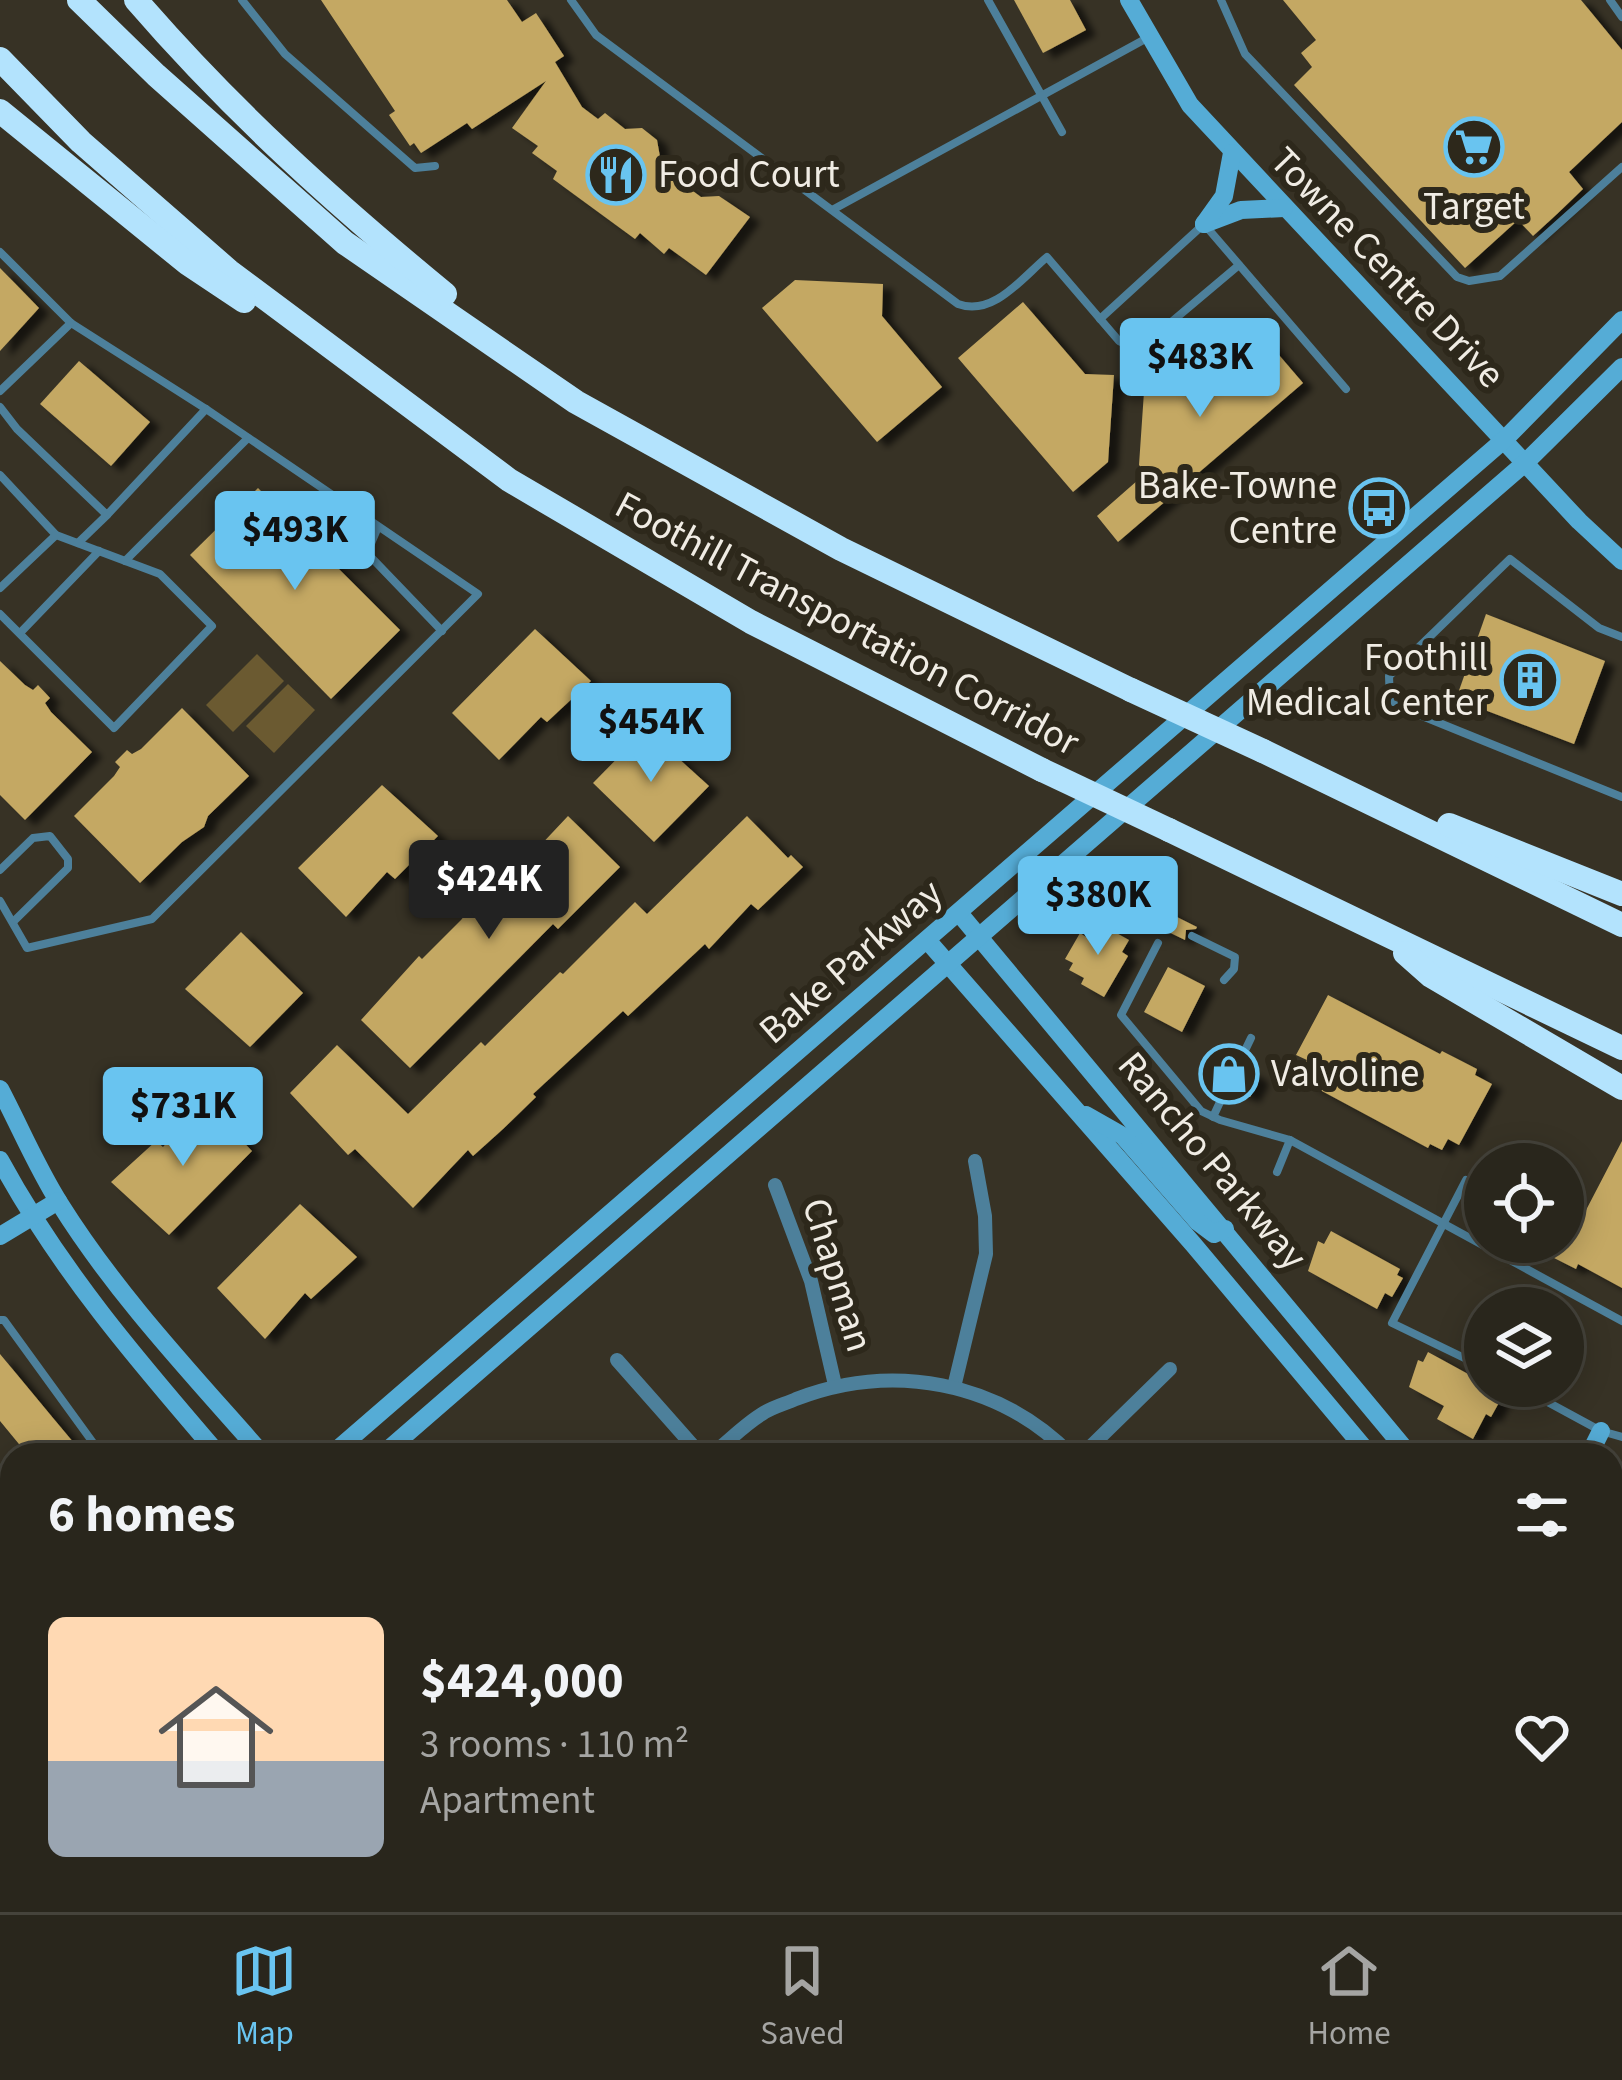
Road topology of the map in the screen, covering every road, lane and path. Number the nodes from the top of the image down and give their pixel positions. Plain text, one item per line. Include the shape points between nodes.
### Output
1 (79, 0) edge
2 (136, 0) edge
3 (242, 0) edge
4 (571, 0) edge
5 (988, 0) edge
6 (1129, 0) edge
7 (1221, 0) edge
8 (1610, 0) edge
9 (1622, 17) edge
10 (1149, 37) junction
11 (0, 59) edge
12 (1040, 97) junction
13 (0, 111) edge
14 (1062, 132) dead end
15 (1232, 154) junction
16 (435, 166) dead end
17 (1622, 167) edge
18 (834, 208) junction
19 (1284, 208) junction
20 (1204, 224) junction
21 (0, 252) edge
22 (1239, 265) junction
23 (1100, 319) junction
24 (1622, 320) edge
25 (71, 323) junction
26 (1622, 367) edge
27 (1346, 389) dead end
28 (0, 391) edge
29 (576, 402) junction
30 (0, 406) edge
31 (206, 409) junction
32 (248, 438) junction
33 (1504, 439) junction
34 (1526, 462) junction
35 (0, 475) edge
36 (509, 480) junction
37 (107, 515) junction
38 (379, 526) junction
39 (56, 535) junction
40 (78, 543) junction
41 (99, 551) junction
42 (124, 561) junction
43 (1622, 561) edge
44 (0, 588) edge
45 (0, 614) edge
46 (442, 631) junction
47 (20, 633) junction
48 (1622, 637) edge
49 (1263, 751) junction
50 (1622, 797) edge
51 (0, 870) edge
52 (1622, 894) edge
53 (0, 901) edge
54 (1106, 908) dead end
55 (959, 913) junction
56 (1155, 918) dead end
57 (12, 922) junction
58 (1622, 925) edge
59 (1380, 932) junction
60 (980, 935) junction
61 (1192, 936) dead end
62 (927, 940) junction
63 (1158, 943) dead end
64 (948, 963) junction
65 (1224, 980) dead end
66 (1251, 1038) dead end
67 (1622, 1048) edge
68 (1238, 1065) dead end
69 (1227, 1087) dead end
70 (1622, 1088) edge
71 (0, 1089) edge
72 (1071, 1106) junction
73 (1213, 1117) junction
74 (1290, 1140) junction
75 (0, 1160) edge
76 (975, 1161) dead end
77 (1277, 1172) dead end
78 (1464, 1184) edge
79 (775, 1185) dead end
80 (58, 1201) junction
81 (30, 1216) junction
82 (1442, 1223) junction
83 (1225, 1229) junction
84 (0, 1236) edge
85 (0, 1320) edge
86 (1622, 1321) edge
87 (1464, 1358) edge
88 (617, 1360) dead end
89 (1170, 1369) dead end
90 (835, 1384) junction
91 (954, 1387) junction
92 (1557, 1407) edge
93 (1601, 1431) junction
94 (1622, 1437) edge
95 (94, 1443) edge
96 (208, 1443) edge
97 (252, 1443) edge
98 (345, 1443) edge
99 (396, 1443) edge
100 (690, 1443) edge
101 (726, 1443) edge
102 (1057, 1443) edge
103 (1094, 1443) edge
104 (1360, 1443) edge
105 (1400, 1443) edge
106 (1594, 1443) edge

1 - 29 highway, Foothill Transportation Corridor via 345,243
2 - 29 highway via 327,197
3 - 16 lane via 285,54 415,168
4 - 18 lane via 596,35
5 - 12 lane
6 - 10 main road, Towne Centre Drive
7 - 17 lane via 1245,54 1457,277 1500,276
8 - 9 lane
10 - 12 lane
10 - 15 main road, Towne Centre Drive
11 - 36 highway, Foothill Transportation Corridor via 229,271
12 - 14 lane
12 - 18 lane
13 - 36 highway via 187,263
15 - 19 main road, Towne Centre Drive
15 - 20 main road via 1224,196
18 - 23 lane via 958,304 987,307 1047,257
19 - 20 main road via 1241,210
19 - 33 main road, Towne Centre Drive
20 - 22 lane
20 - 23 lane
21 - 25 lane
22 - 23 lane via 1144,345 1119,341
22 - 27 lane
24 - 33 main road, Bake Parkway
25 - 28 lane
25 - 31 lane
26 - 34 main road, Bake Parkway
29 - 49 highway, Foothill Transportation Corridor, bridge via 841,549
30 - 37 lane
31 - 32 lane
31 - 37 lane
32 - 38 lane
32 - 42 lane
33 - 34 main road, Towne Centre Drive
33 - 55 main road, Bake Parkway
34 - 43 main road, Towne Centre Drive
34 - 60 main road, Bake Parkway
35 - 39 lane
36 - 59 highway, Foothill Transportation Corridor, bridge via 751,622
37 - 40 lane
38 - 46 lane via 367,553
38 - 46 lane via 478,594
39 - 40 lane
39 - 44 lane
40 - 41 lane
41 - 42 lane
41 - 47 lane
42 - 47 lane via 160,574 212,626 114,728
45 - 47 lane
46 - 57 lane via 152,920 27,948
48 - 50 lane via 1510,559 1389,676 1390,703
49 - 52 highway
49 - 58 highway, Foothill Transportation Corridor
51 - 57 lane via 33,838 50,836 68,859
53 - 57 lane
54 - 56 lane via 1133,907
55 - 60 main road, Rancho Parkway
55 - 62 main road, Bake Parkway
59 - 67 highway, Foothill Transportation Corridor
59 - 70 highway via 1431,976
60 - 64 main road, Bake Parkway
60 - 83 main road, Rancho Parkway
61 - 65 lane via 1234,957
62 - 64 main road, Rancho Parkway
62 - 98 main road, Bake Parkway
63 - 73 lane via 1121,1015
64 - 72 main road, Rancho Parkway
64 - 99 main road, Bake Parkway
66 - 68 lane
69 - 73 lane
71 - 80 main road
72 - 83 main road via 1123,1136 1198,1222 1214,1234
72 - 104 main road, Rancho Parkway
73 - 74 lane
74 - 77 lane
74 - 82 lane
75 - 81 main road
76 - 91 street via 986,1254
78 - 82 lane
79 - 90 street, Chapman via 811,1281
80 - 81 main road
80 - 97 main road via 145,1321
81 - 84 main road
81 - 96 main road via 105,1322
82 - 86 lane
82 - 87 lane via 1392,1323
83 - 105 main road, Rancho Parkway
85 - 95 lane
88 - 100 street
89 - 103 street
90 - 91 street via 896,1378
90 - 101 street via 764,1412
91 - 102 street via 1017,1410
92 - 93 lane
93 - 94 lane
93 - 106 main road

